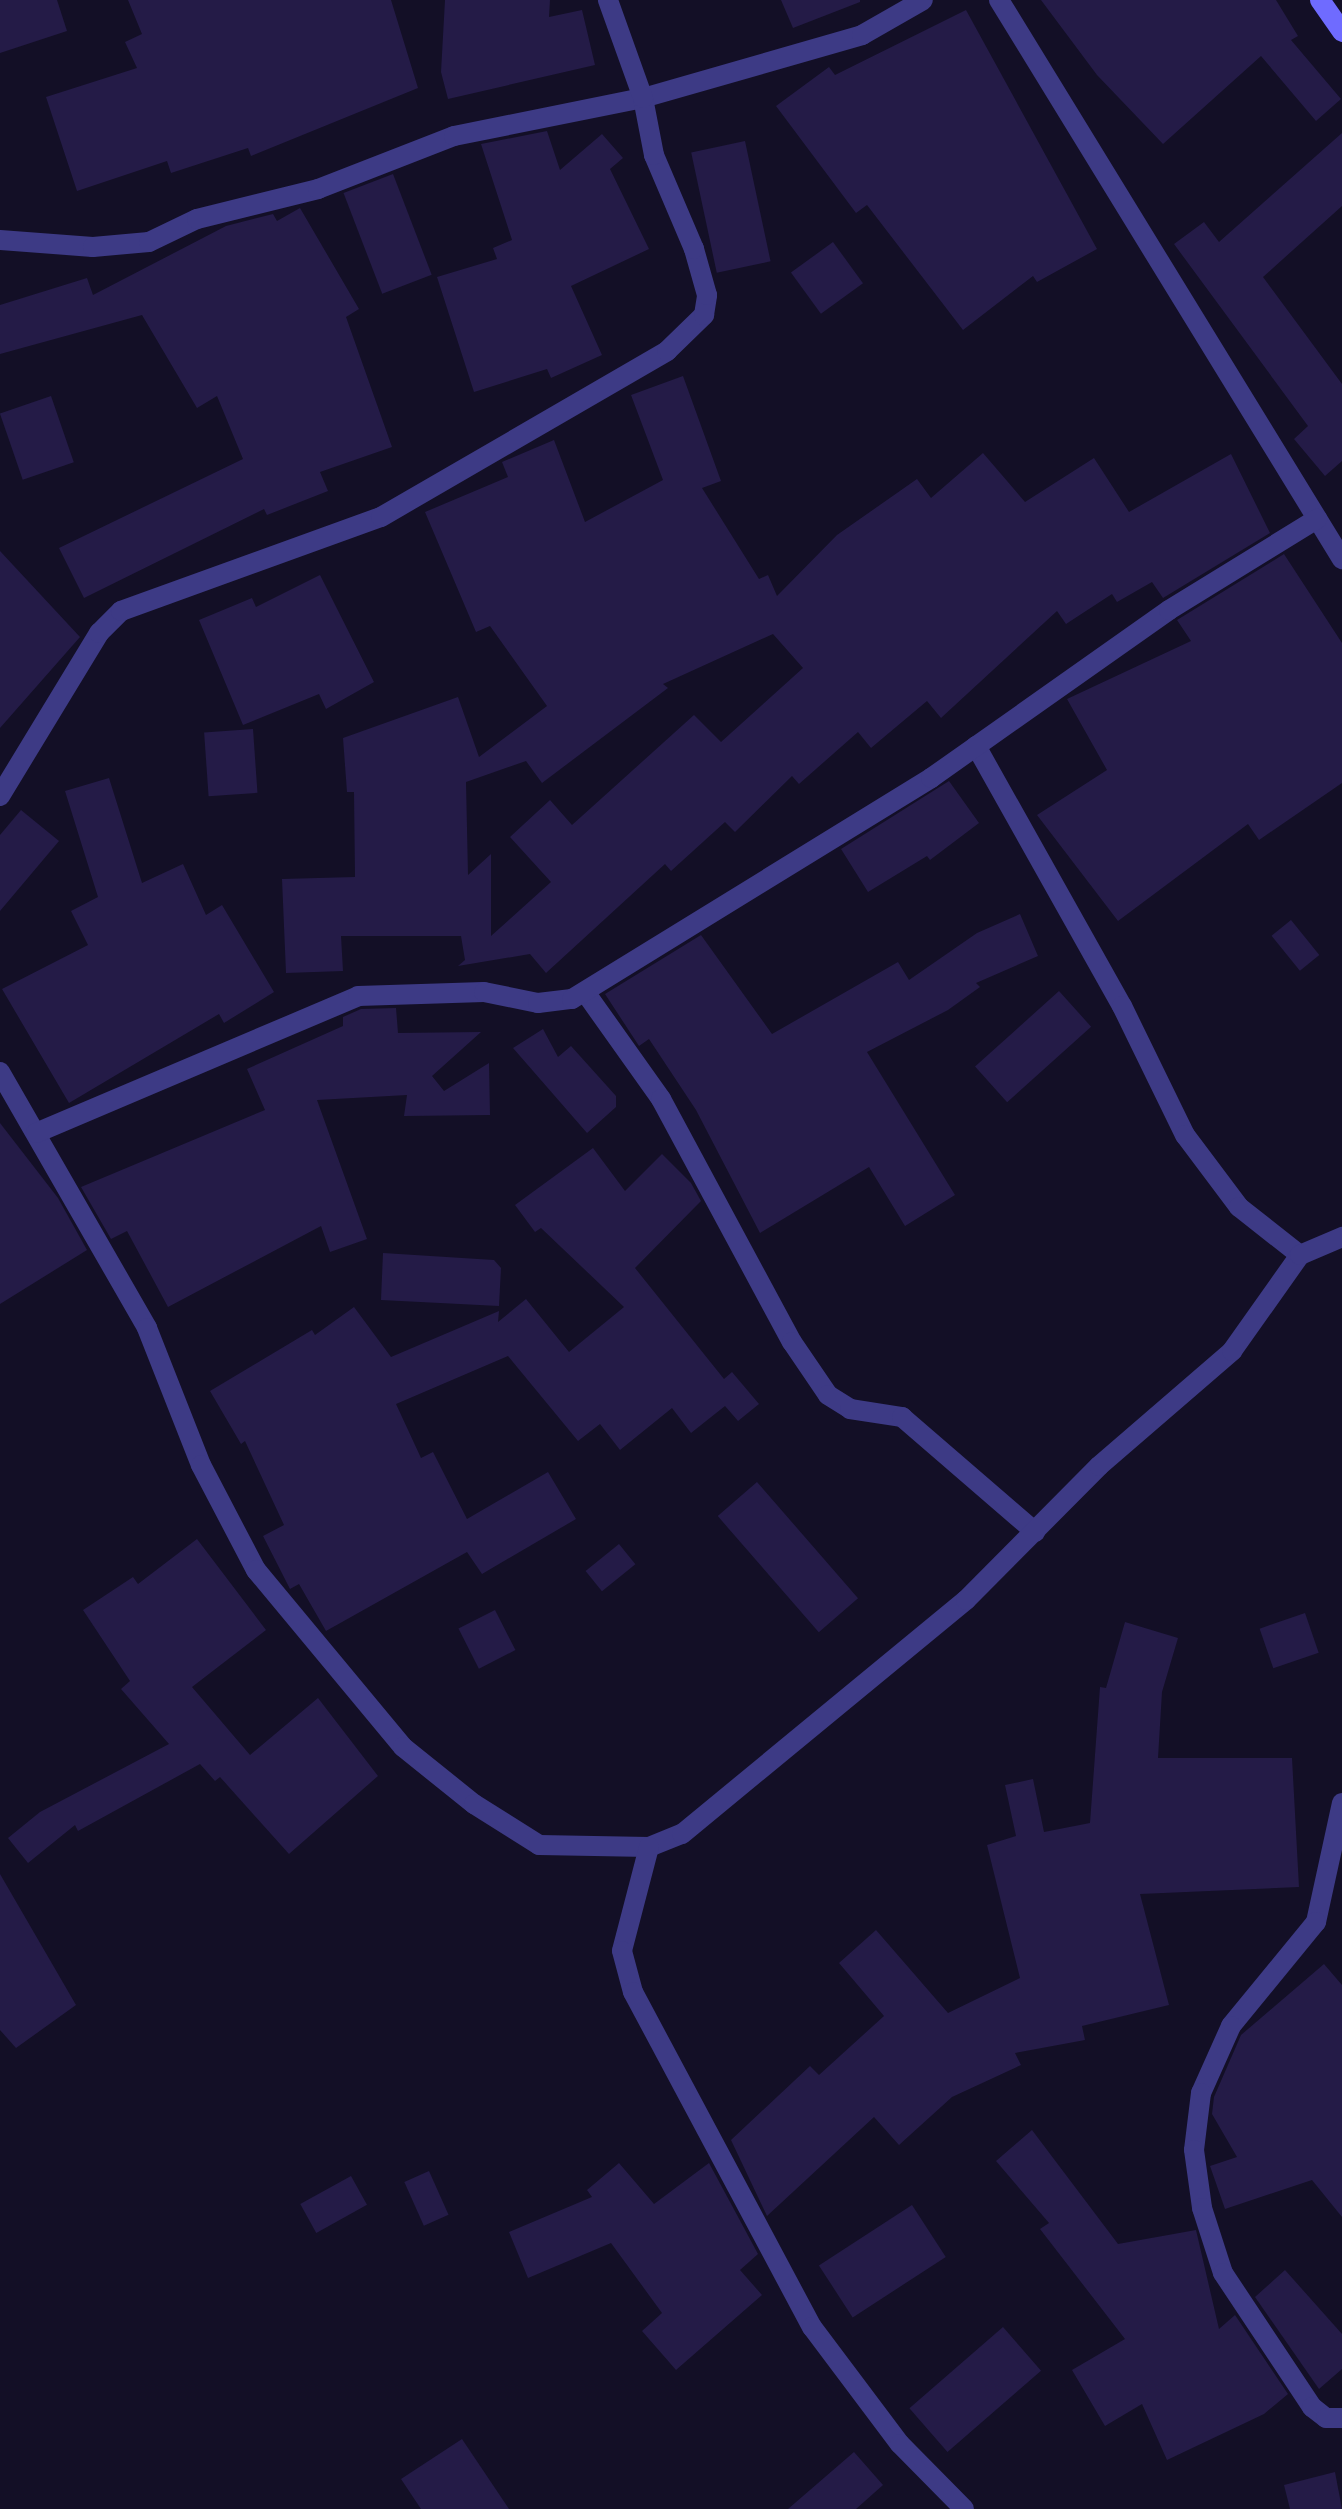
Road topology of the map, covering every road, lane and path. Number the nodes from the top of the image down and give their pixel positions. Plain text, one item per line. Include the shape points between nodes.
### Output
1 (608, 0) edge
2 (923, 0) edge
3 (999, 0) edge
4 (1320, 0) edge
5 (1342, 32) edge
6 (643, 98) junction
7 (0, 240) edge
8 (1317, 519) junction
9 (1342, 559) edge
10 (976, 746) junction
11 (0, 796) edge
12 (585, 992) junction
13 (0, 1072) edge
14 (36, 1133) junction
15 (1342, 1237) edge
16 (1300, 1255) junction
17 (1035, 1532) junction
18 (1342, 1803) edge
19 (649, 1847) junction
20 (1342, 2418) edge
21 (964, 2509) edge

1 - 6 street
2 - 6 street via 862,35
3 - 8 street
4 - 5 street
6 - 7 street via 454,136 318,189 197,219 149,242 93,247
6 - 11 street via 654,155 707,295 704,315 692,330 381,517 121,611 99,633
8 - 9 street
8 - 10 street via 1169,610
10 - 12 street
10 - 16 street via 1122,1006 1185,1135 1239,1207
12 - 14 street via 538,1003 484,992 358,996
12 - 17 street via 661,1099 792,1342 828,1395 850,1409 902,1417
13 - 14 street
14 - 19 street via 147,1328 201,1465 256,1570 311,1640 403,1747 539,1845
15 - 16 street
16 - 17 street via 1232,1351 1099,1466
17 - 19 street via 966,1600 728,1798 682,1834
18 - 20 street via 1316,1922 1231,2026 1201,2093 1194,2150 1202,2208 1223,2273 1312,2407 1326,2418
19 - 21 street via 622,1951 633,1992 812,2327 900,2444

